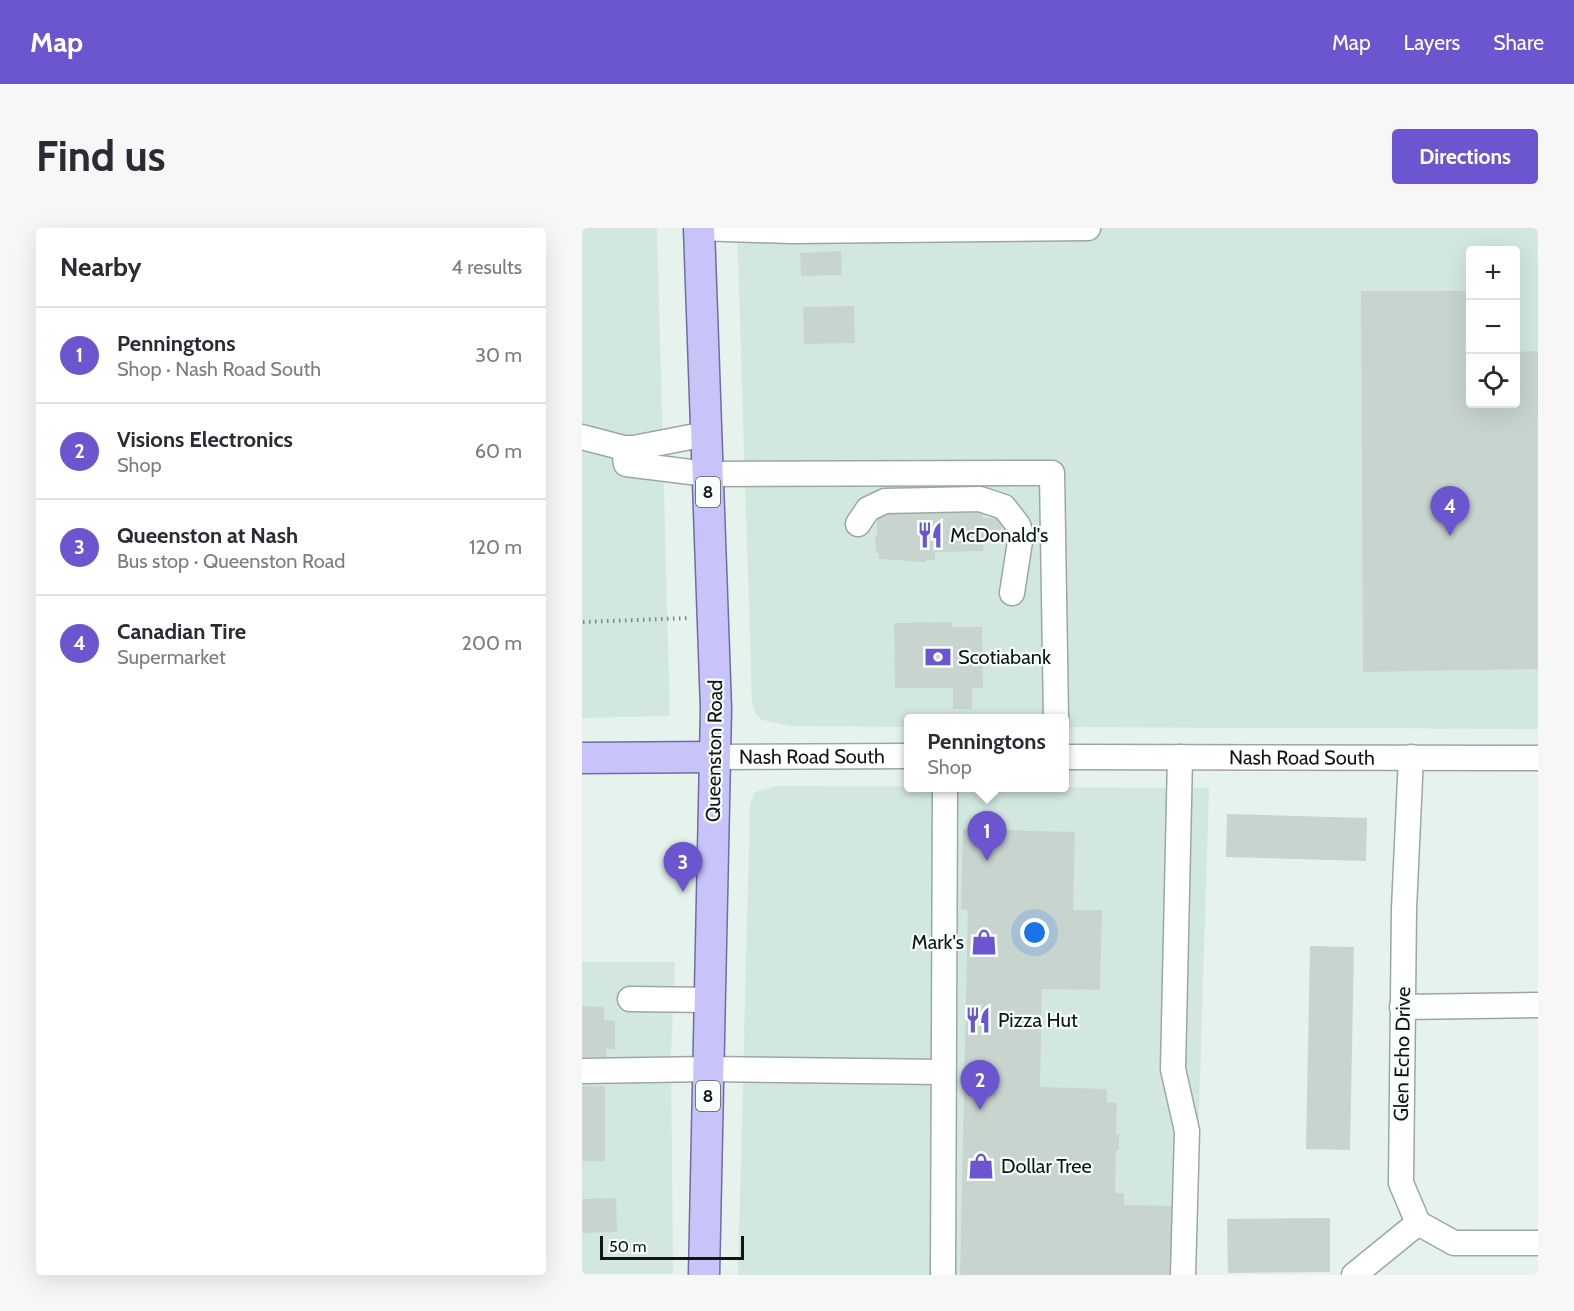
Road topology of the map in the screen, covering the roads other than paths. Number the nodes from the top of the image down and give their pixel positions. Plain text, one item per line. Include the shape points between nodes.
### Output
1 (698, 228) edge
2 (1088, 228) edge
3 (925, 229) edge
4 (706, 434) junction
5 (582, 437) edge
6 (625, 456) junction
7 (707, 474) junction
8 (858, 524) dead end
9 (1012, 593) dead end
10 (1056, 714) edge
11 (904, 756) edge
12 (714, 757) junction
13 (1069, 757) edge
14 (1180, 757) junction
15 (1411, 757) junction
16 (582, 758) edge
17 (1538, 758) edge
18 (945, 792) edge
19 (630, 999) dead end
20 (710, 1000) junction
21 (1538, 1005) edge
22 (1402, 1007) junction
23 (708, 1069) junction
24 (582, 1071) edge
25 (943, 1072) junction
26 (1418, 1222) junction
27 (1538, 1243) edge
28 (704, 1275) edge
29 (943, 1275) edge
30 (1182, 1275) edge
31 (1354, 1275) edge

1 - 3 street
1 - 4 main road, Queenston Road / 8
2 - 3 street
4 - 6 street via 650,445
4 - 7 main road, Queenston Road / 8
5 - 6 street
6 - 7 street
7 - 10 street via 1052,473
7 - 12 main road, Queenston Road / 8 via 716,709
8 - 9 street via 868,509 885,501 980,499 1023,508 1031,515 1036,531 1019,552
11 - 12 street, Nash Road South
12 - 16 main road
12 - 20 main road, Queenston Road / 8
13 - 14 street, Nash Road South
14 - 15 street, Nash Road South
14 - 30 street via 1173,1070 1187,1131
15 - 17 street, Nash Road South
15 - 22 street, Glen Echo Drive
18 - 25 street
19 - 20 street
20 - 23 main road, Queenston Road / 8
21 - 22 street
22 - 26 street, Glen Echo Drive via 1401,1183
23 - 24 street
23 - 25 street
23 - 28 main road, Queenston Road / 8
25 - 29 street
26 - 27 street via 1454,1243
26 - 31 street

